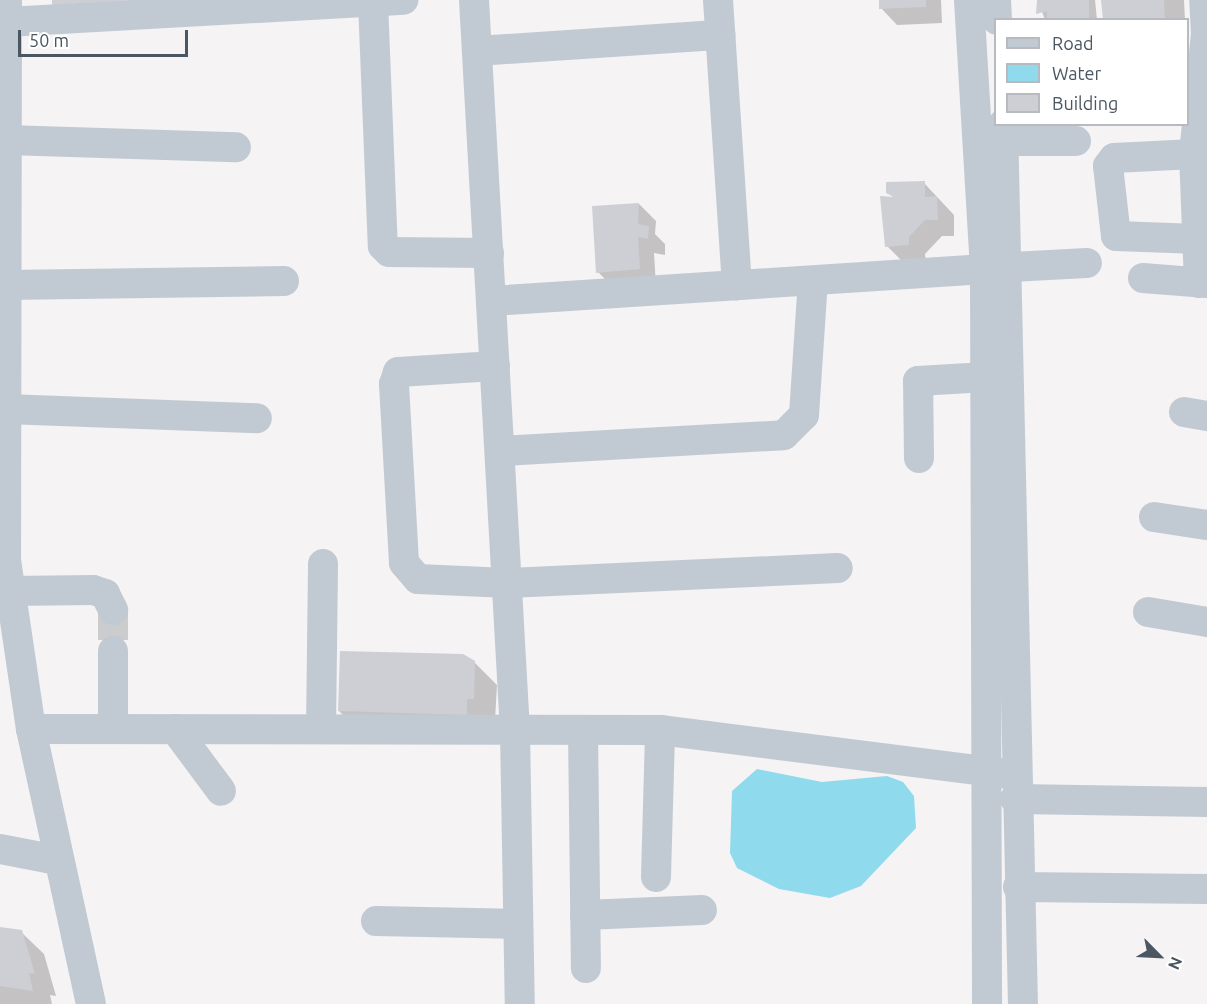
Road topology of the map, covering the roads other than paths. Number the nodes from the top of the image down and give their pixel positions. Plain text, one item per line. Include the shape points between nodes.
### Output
1 (403, 0) edge
2 (474, 0) edge
3 (718, 0) edge
4 (969, 0) edge
5 (996, 0) edge
6 (1204, 0) edge
7 (373, 2) junction
8 (7, 11) edge
9 (997, 18) edge
10 (720, 35) junction
11 (477, 51) junction
12 (3, 78) edge
13 (1003, 133) edge
14 (7, 140) junction
15 (1076, 141) dead end
16 (236, 147) dead end
17 (1194, 154) junction
18 (1201, 223) edge
19 (489, 253) junction
20 (1088, 263) dead end
21 (998, 268) junction
22 (1143, 278) dead end
23 (284, 281) dead end
24 (813, 281) junction
25 (1203, 283) edge
26 (6, 285) junction
27 (737, 285) junction
28 (492, 301) junction
29 (495, 366) junction
30 (3, 369) edge
31 (986, 377) junction
32 (6, 409) junction
33 (256, 418) dead end
34 (501, 451) junction
35 (919, 458) dead end
36 (1154, 517) dead end
37 (1207, 525) edge
38 (323, 564) dead end
39 (838, 568) dead end
40 (508, 583) junction
41 (10, 591) junction
42 (113, 610) tunnel mouth
43 (1148, 612) dead end
44 (1207, 622) edge
45 (113, 651) tunnel mouth
46 (19, 713) edge
47 (113, 729) junction
48 (175, 729) junction
49 (321, 729) junction
50 (583, 730) junction
51 (660, 730) junction
52 (515, 731) junction
53 (1006, 782) junction
54 (221, 791) dead end
55 (1207, 802) edge
56 (0, 849) edge
57 (57, 860) junction
58 (656, 877) dead end
59 (1018, 887) junction
60 (1207, 889) edge
61 (702, 910) dead end
62 (585, 915) junction
63 (376, 921) dead end
64 (518, 924) junction
65 (586, 968) dead end
66 (91, 1004) edge
67 (520, 1004) edge
68 (987, 1004) edge
69 (1023, 1004) edge

1 - 7 street
2 - 11 street
3 - 10 street
4 - 21 street
5 - 9 street
6 - 17 street via 1206,34
7 - 8 street
7 - 19 street via 382,246 389,252
8 - 12 street
10 - 11 street
10 - 27 street
11 - 19 street
12 - 14 street
13 - 15 street
13 - 21 street
14 - 16 street
14 - 26 street
17 - 18 street
17 - 18 street via 1114,158 1108,166 1116,236
18 - 25 street
19 - 28 street
20 - 21 street
21 - 24 street
21 - 31 street
21 - 53 street
22 - 25 street
23 - 26 street
24 - 27 street
24 - 34 street via 804,415 784,435
26 - 30 street
27 - 28 street
28 - 29 street
29 - 34 street
29 - 40 street via 398,372 394,384 404,563 418,579
30 - 32 street
31 - 35 street via 918,381
31 - 53 street
32 - 33 street
32 - 41 street
34 - 40 street
36 - 37 street
38 - 49 street
39 - 40 street
40 - 52 street
41 - 42 street via 93,590 105,594
41 - 46 street
43 - 44 street
45 - 47 street
46 - 47 street
46 - 57 street
47 - 48 street
48 - 49 street
48 - 54 street
49 - 52 street
50 - 51 street
50 - 52 street
50 - 62 street
51 - 53 street
51 - 58 street
52 - 64 street
53 - 55 street
53 - 59 street
53 - 68 street
56 - 57 street
57 - 66 street
59 - 60 street
59 - 69 street
61 - 62 street
62 - 65 street
63 - 64 street
64 - 67 street

